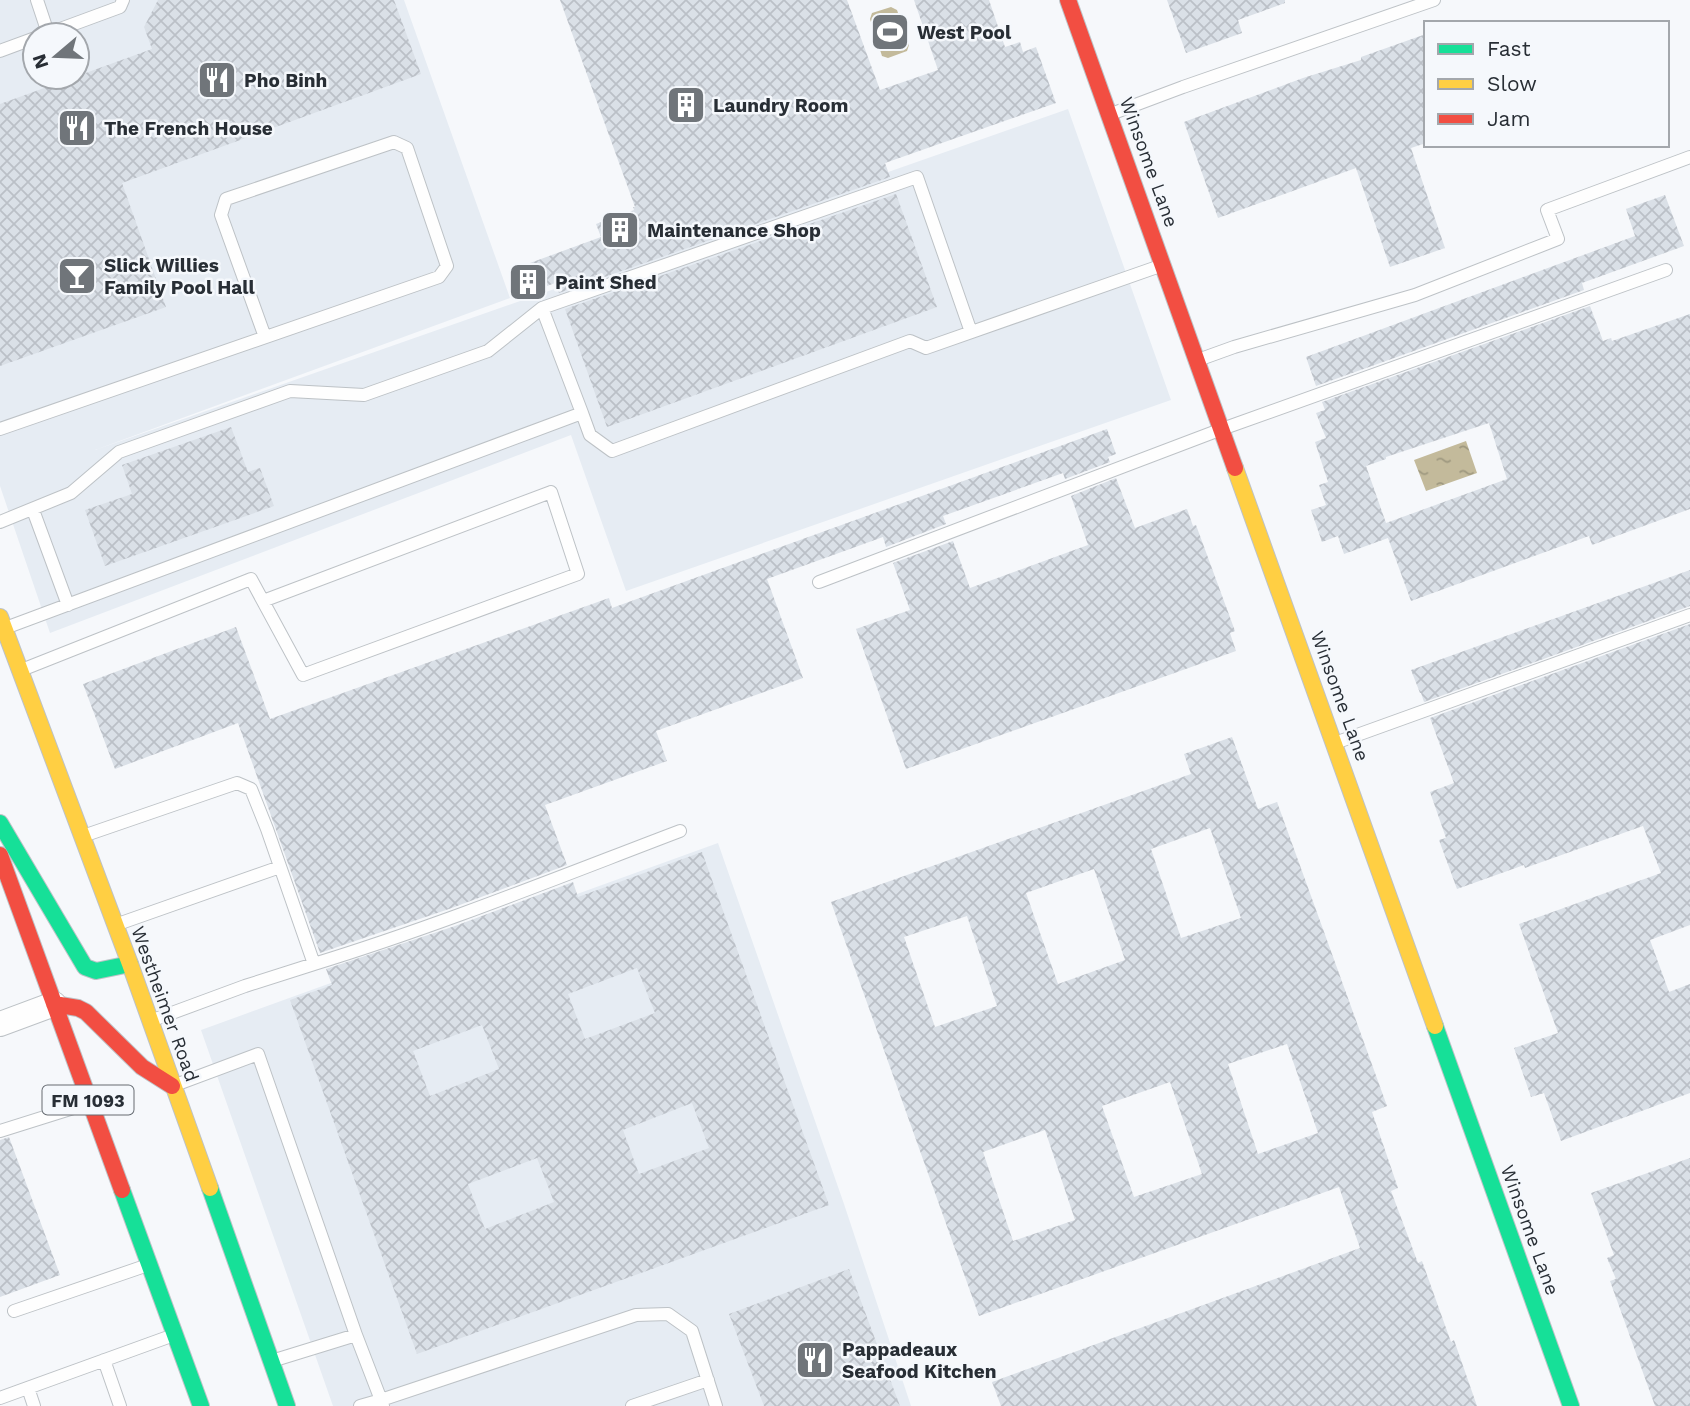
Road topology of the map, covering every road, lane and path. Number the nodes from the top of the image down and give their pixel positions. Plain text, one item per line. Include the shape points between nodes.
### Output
1 (37, 0) edge
2 (123, 0) edge
3 (1068, 0) edge
4 (1434, 0) edge
5 (43, 21) edge
6 (83, 21) edge
7 (21, 43) edge
8 (0, 51) edge
9 (1110, 114) junction
10 (1690, 157) edge
11 (1164, 265) junction
12 (1666, 270) dead end
13 (542, 308) junction
14 (971, 332) junction
15 (265, 337) junction
16 (1198, 360) junction
17 (582, 414) junction
18 (0, 429) edge
19 (1223, 429) junction
20 (33, 510) junction
21 (0, 522) edge
22 (819, 582) dead end
23 (263, 601) junction
24 (68, 605) junction
25 (1690, 615) edge
26 (2, 623) edge
27 (20, 670) junction
28 (1335, 743) junction
29 (0, 822) edge
30 (680, 831) dead end
31 (82, 836) junction
32 (0, 855) edge
33 (280, 867) junction
34 (115, 925) junction
35 (130, 964) junction
36 (314, 964) junction
37 (54, 1004) junction
38 (150, 1022) junction
39 (0, 1024) edge
40 (172, 1086) junction
41 (89, 1103) junction
42 (0, 1131) edge
43 (149, 1265) junction
44 (14, 1311) dead end
45 (174, 1335) junction
46 (356, 1335) junction
47 (104, 1360) junction
48 (271, 1361) junction
49 (708, 1380) junction
50 (28, 1388) junction
51 (0, 1398) edge
52 (382, 1403) edge
53 (34, 1406) edge
54 (120, 1406) edge
55 (201, 1406) edge
56 (287, 1406) edge
57 (360, 1406) edge
58 (632, 1406) edge
59 (716, 1406) edge
60 (1571, 1406) edge

1 - 5 lane
2 - 6 lane via 120,8
3 - 9 main road, Winsome Lane
4 - 9 lane
7 - 8 lane
9 - 11 main road, Winsome Lane
10 - 16 lane via 1547,210 1558,239 1415,295
11 - 14 lane
11 - 16 main road, Winsome Lane
12 - 19 lane
13 - 14 lane via 917,177
13 - 17 lane
13 - 20 lane via 488,351 364,395 290,391 119,452 71,494
14 - 17 lane via 926,348 910,341 612,451 590,435
15 - 15 lane via 439,277 447,266 407,148 394,142 226,199 222,215
15 - 18 lane
16 - 19 main road, Winsome Lane
17 - 24 lane
19 - 22 lane
19 - 28 main road, Winsome Lane
20 - 21 lane
20 - 24 lane
23 - 23 lane via 303,675 578,574 551,492
23 - 27 lane via 251,579
24 - 26 lane
25 - 28 lane
26 - 27 main road, Westheimer Road
27 - 31 main road, Westheimer Road
28 - 60 main road, Winsome Lane
29 - 35 main road via 85,967 96,971
30 - 36 lane
31 - 33 lane via 237,783 251,789
31 - 34 main road, Westheimer Road
32 - 37 main road, FM 1093
33 - 34 lane
33 - 36 lane
34 - 35 main road, Westheimer Road
35 - 38 main road, Westheimer Road
36 - 38 lane
37 - 39 street
37 - 40 main road via 93,1016 155,1078
37 - 41 main road, FM 1093
38 - 40 main road, Westheimer Road
40 - 46 lane via 258,1054
40 - 48 main road, Westheimer Road
41 - 42 lane
41 - 43 main road, FM 1093
43 - 44 lane
43 - 45 main road, FM 1093
45 - 47 lane
45 - 55 main road, FM 1093
46 - 48 lane
46 - 52 lane
47 - 50 lane
47 - 54 lane
48 - 56 main road, Westheimer Road
49 - 52 lane via 692,1331 668,1314 636,1315
49 - 58 lane
49 - 59 lane
50 - 51 lane
50 - 53 lane
52 - 57 lane

